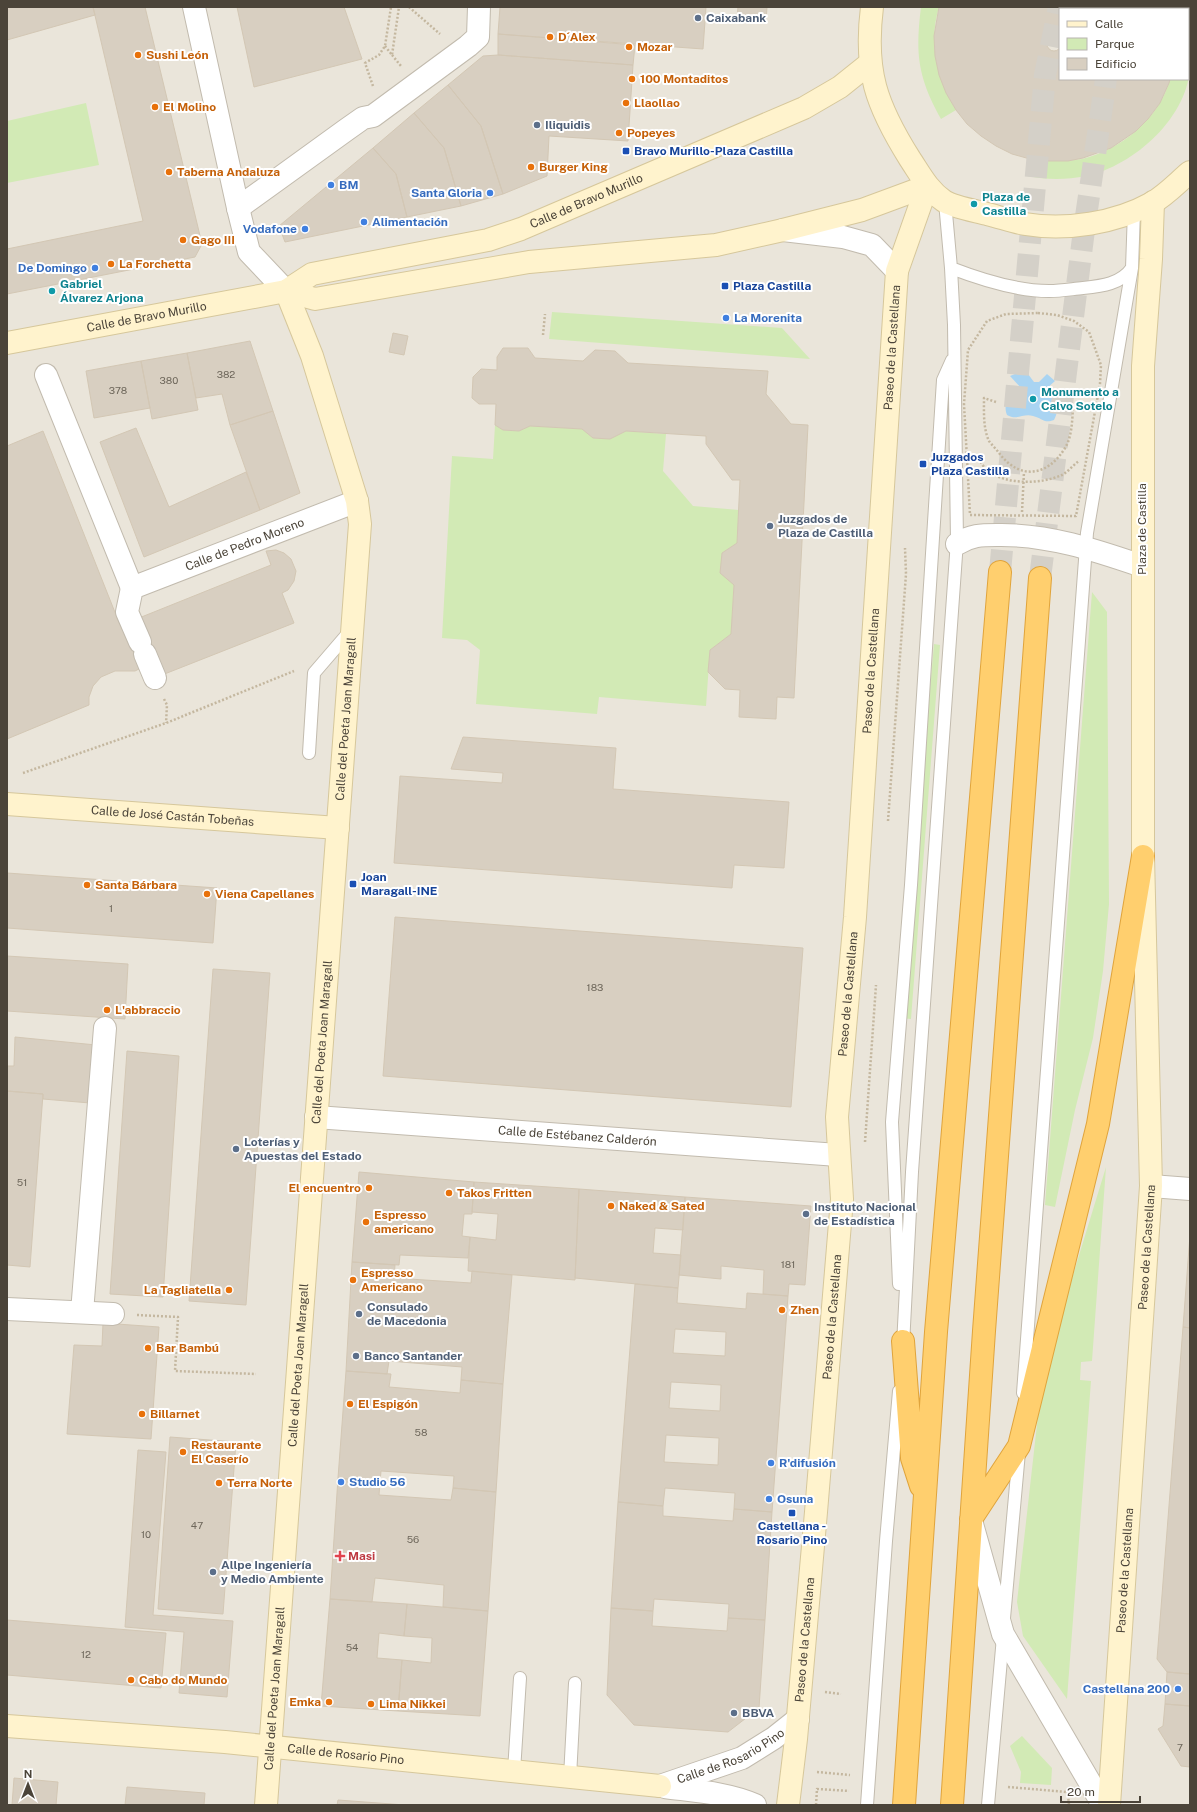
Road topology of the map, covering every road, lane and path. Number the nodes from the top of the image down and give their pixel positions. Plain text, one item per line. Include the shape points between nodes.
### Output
1 (194, 7) edge
2 (391, 7) edge
3 (400, 7) edge
4 (409, 7) edge
5 (465, 7) edge
6 (479, 7) edge
7 (872, 7) edge
8 (440, 34) dead end
9 (385, 46) junction
10 (392, 55) junction
11 (398, 61) dead end
12 (870, 62) junction
13 (373, 87) dead end
14 (363, 118) junction
15 (1190, 172) edge
16 (927, 186) junction
17 (945, 202) junction
18 (1144, 206) junction
19 (238, 208) junction
20 (783, 230) junction
21 (951, 268) junction
22 (1132, 268) junction
23 (897, 271) junction
24 (286, 291) junction
25 (546, 314) dead end
26 (543, 335) dead end
27 (7, 343) edge
28 (968, 350) joint
29 (953, 357) junction
30 (46, 375) dead end
31 (996, 402) dead end
32 (1073, 409) dead end
33 (975, 453) dead end
34 (1081, 459) dead end
35 (1024, 472) junction
36 (1023, 482) junction
37 (357, 501) junction
38 (1022, 509) dead end
39 (956, 544) junction
40 (1086, 548) junction
41 (1142, 566) junction
42 (1000, 572) tunnel mouth
43 (1040, 578) tunnel mouth
44 (132, 588) junction
45 (353, 627) junction
46 (326, 659) junction
47 (155, 678) dead end
48 (167, 705) dead end
49 (166, 723) junction
50 (309, 753) dead end
51 (23, 773) dead end
52 (7, 804) edge
53 (338, 828) junction
54 (1143, 856) junction
55 (105, 1028) dead end
56 (316, 1118) junction
57 (838, 1155) junction
58 (1151, 1186) junction
59 (1190, 1189) edge
60 (7, 1309) edge
61 (82, 1312) junction
62 (114, 1314) dead end
63 (152, 1316) dead end
64 (903, 1341) junction
65 (256, 1374) dead end
66 (1020, 1446) junction
67 (924, 1497) junction
68 (970, 1520) junction
69 (1003, 1634) junction
70 (520, 1678) dead end
71 (575, 1683) dead end
72 (798, 1719) junction
73 (7, 1726) edge
74 (270, 1747) junction
75 (514, 1771) junction
76 (809, 1771) dead end
77 (855, 1775) dead end
78 (570, 1777) junction
79 (660, 1786) junction
80 (1006, 1787) dead end
81 (852, 1792) dead end
82 (266, 1805) edge
83 (756, 1805) edge
84 (788, 1805) edge
85 (816, 1805) edge
86 (867, 1805) edge
87 (904, 1805) edge
88 (952, 1805) edge
89 (988, 1805) edge
90 (1069, 1805) edge
91 (1103, 1805) edge
92 (1109, 1805) edge

1 - 19 street
2 - 9 path
3 - 10 path
4 - 8 path
5 - 14 street via 464,30 457,38 380,103 368,110
6 - 14 street via 478,37 373,116
7 - 12 main road
9 - 10 path
9 - 13 path via 379,55 365,62
10 - 11 path
12 - 16 main road via 882,110
12 - 24 main road, Calle de Bravo Murillo via 840,87 804,108 521,229 488,240 312,274
14 - 19 street
15 - 18 main road
16 - 17 main road
16 - 20 main road, Calle de Bravo Murillo via 862,210
16 - 23 main road, Paseo de la Castellana
17 - 18 main road via 1025,224 1050,226 1076,225 1101,220
17 - 21 lane
18 - 22 lane
18 - 41 main road, Plaza de Castilla via 1151,259 1143,366
19 - 24 street via 249,252
20 - 23 street, Calle de Bravo Murillo via 843,237 872,245
20 - 24 main road, Calle de Bravo Murillo via 716,245 528,262 315,299
21 - 22 lane via 981,279 1048,291 1112,283
21 - 29 lane
22 - 40 lane
23 - 57 main road, Paseo de la Castellana via 855,917 837,1117
24 - 27 main road, Calle de Bravo Murillo
24 - 37 main road, Calle del Poeta Joan Maragall via 312,356
25 - 26 path
28 - 28 path via 964,404 970,515 1076,516 1100,384 1101,365 1089,332 1074,321 1057,315 1006,314 986,321
29 - 39 lane
29 - 64 lane via 943,380 911,886 892,1122
30 - 44 street
31 - 35 path via 984,398 984,424 990,441 1005,462
32 - 35 path via 1066,447 1046,468 1039,472
33 - 36 path via 988,472
34 - 36 path via 1057,477 1045,481
35 - 36 path
36 - 38 path
37 - 44 street, Calle de Pedro Moreno
37 - 45 main road, Calle del Poeta Joan Maragall via 360,524
39 - 40 street via 967,537 1020,534
39 - 64 lane via 912,1164
40 - 41 street
40 - 66 lane
41 - 54 main road, Plaza de Castilla
42 - 67 highway
43 - 68 highway
44 - 47 street via 128,612
45 - 46 lane
45 - 53 main road, Calle del Poeta Joan Maragall
46 - 49 path
46 - 50 lane via 314,673
48 - 49 path
49 - 51 path
52 - 53 main road, Calle de José Castán Tobeñas
53 - 56 main road, Calle del Poeta Joan Maragall
54 - 58 main road, Paseo de la Castellana
54 - 66 highway via 1098,1124
55 - 61 street
56 - 57 street, Calle de Estébanez Calderón
56 - 74 main road, Calle del Poeta Joan Maragall
57 - 72 main road, Paseo de la Castellana via 842,1200
58 - 59 street
58 - 92 main road, Paseo de la Castellana
60 - 61 street
61 - 62 street
63 - 65 path via 178,1317 175,1371
64 - 67 highway via 912,1458
64 - 86 lane
66 - 68 highway
66 - 69 lane
67 - 87 highway
68 - 69 street
68 - 88 highway
69 - 89 lane
69 - 91 street
70 - 75 lane
71 - 78 lane
72 - 79 street, Calle de Rosario Pino via 742,1758
72 - 84 main road, Paseo de la Castellana
73 - 74 main road, Calle de Rosario Pino
74 - 75 main road, Calle de Rosario Pino
74 - 82 main road, Calle del Poeta Joan Maragall
75 - 78 main road, Calle de Rosario Pino
76 - 77 path
78 - 79 main road, Calle de Rosario Pino
79 - 83 street, Calle de Rosario Pino via 729,1796
80 - 90 path via 1065,1792
81 - 85 path via 817,1789

